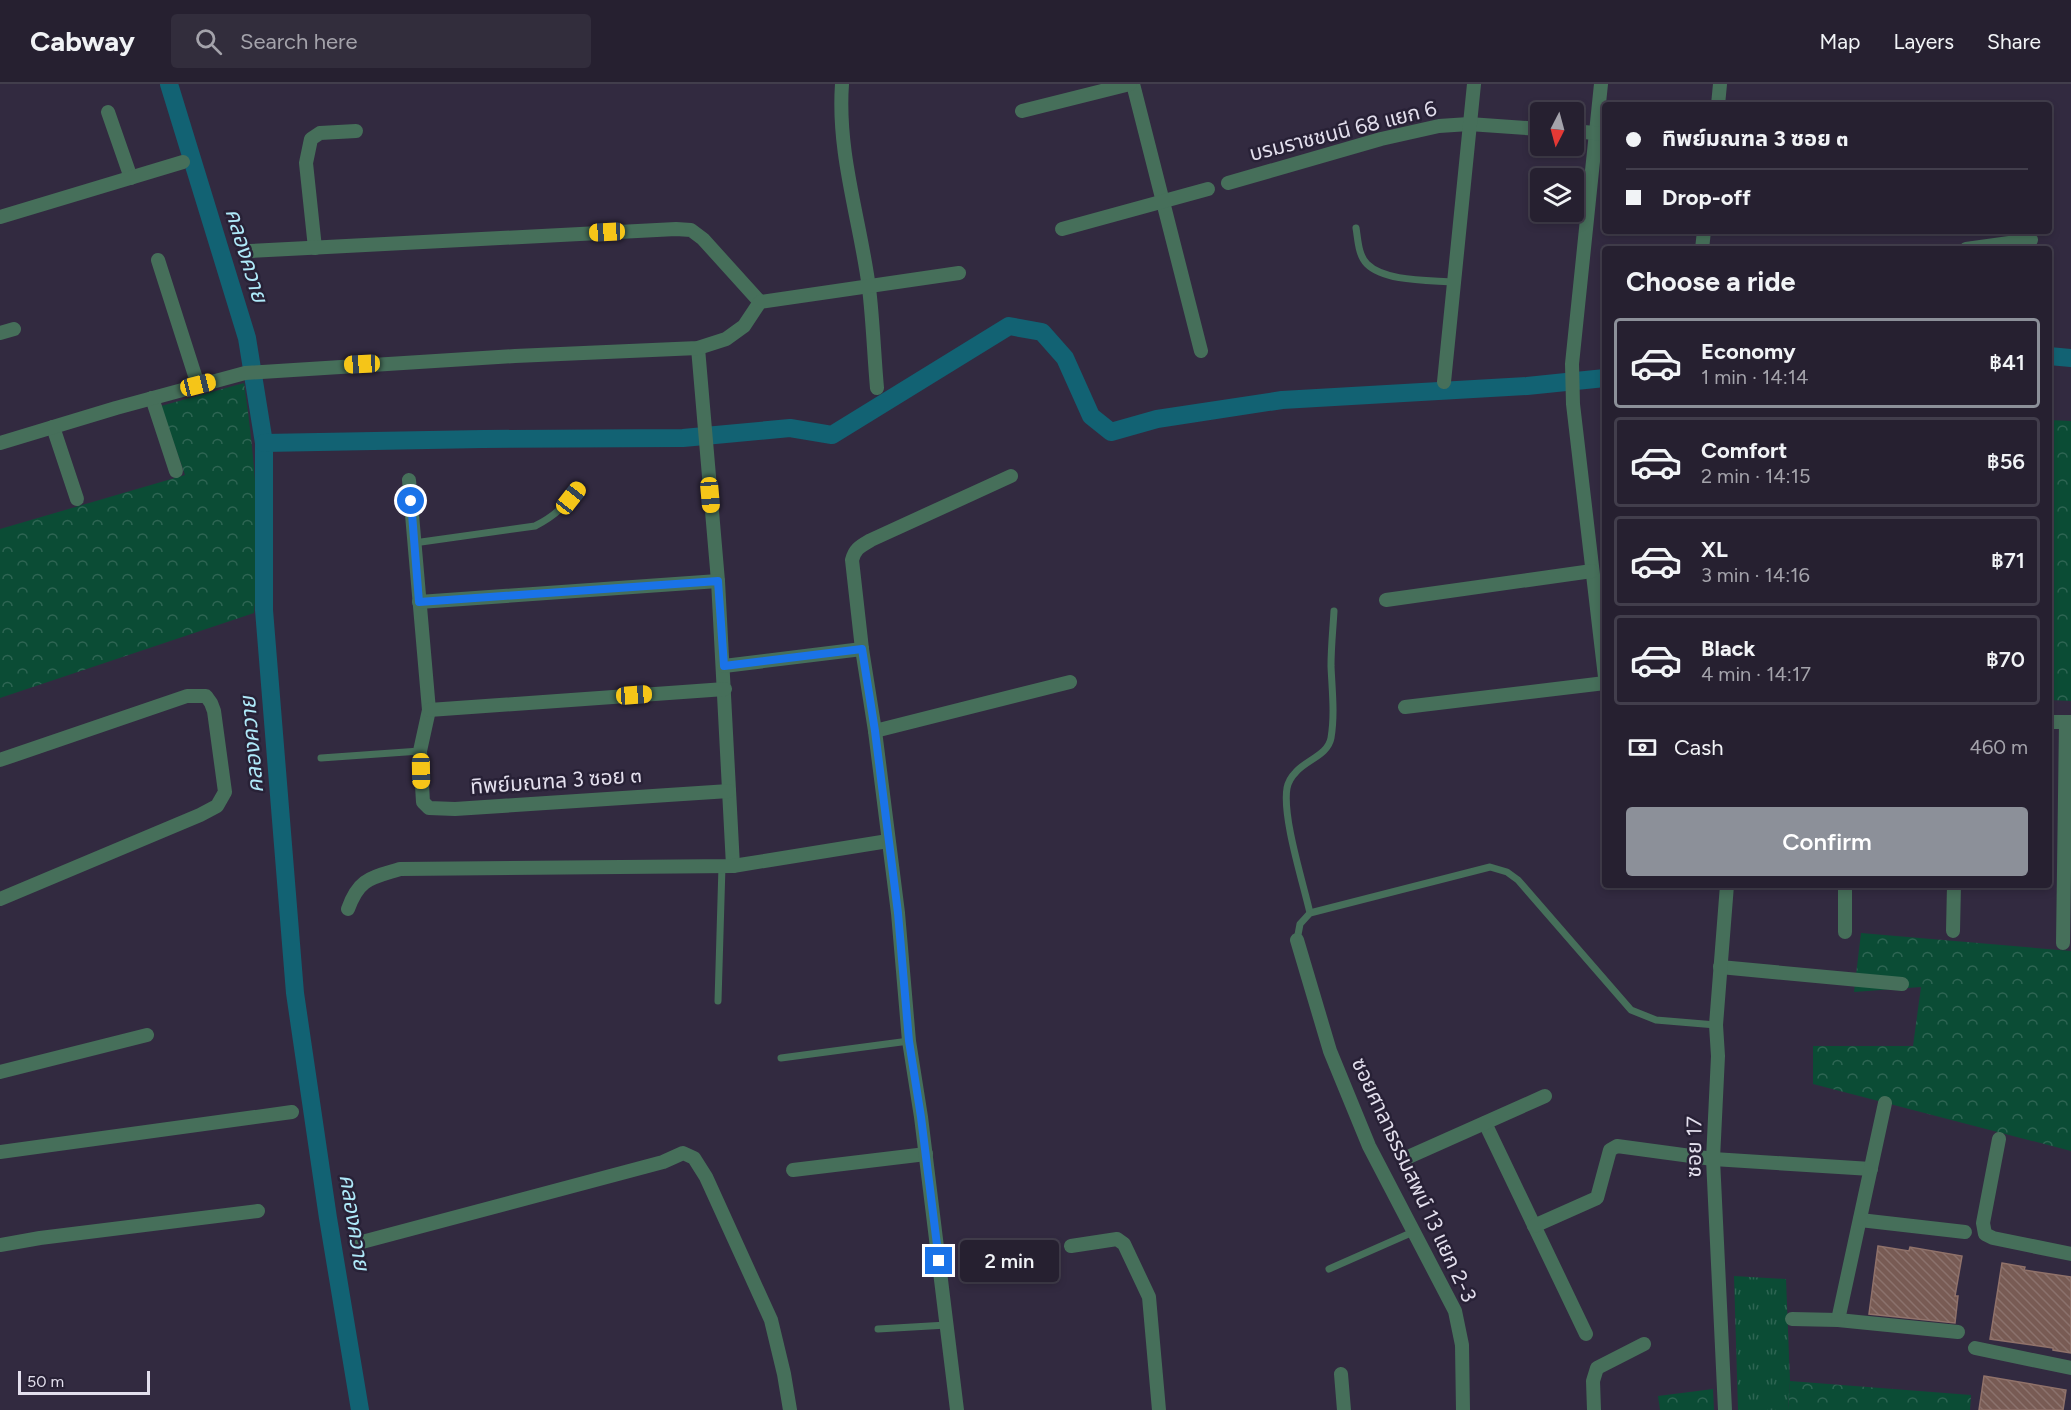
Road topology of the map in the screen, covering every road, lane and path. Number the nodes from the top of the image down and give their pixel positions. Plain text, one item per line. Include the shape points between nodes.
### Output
1 (842, 84) edge
2 (1132, 84) edge
3 (1474, 84) edge
4 (1601, 84) edge
5 (1720, 84) edge
6 (1718, 102) edge
7 (1022, 111) dead end
8 (108, 112) dead end
9 (1469, 124) junction
10 (1530, 128) edge
11 (356, 131) dead end
12 (1584, 132) edge
13 (1601, 134) edge
14 (183, 162) dead end
15 (131, 178) junction
16 (1228, 183) dead end
17 (1208, 189) dead end
18 (1163, 201) junction
19 (0, 217) edge
20 (1356, 228) dead end
21 (1062, 229) dead end
22 (2031, 240) dead end
23 (1994, 246) edge
24 (315, 248) junction
25 (250, 251) dead end
26 (158, 260) dead end
27 (959, 273) dead end
28 (1454, 282) junction
29 (869, 288) junction
30 (760, 302) junction
31 (14, 329) dead end
32 (0, 333) edge
33 (698, 348) junction
34 (1201, 351) dead end
35 (1444, 382) dead end
36 (198, 385) junction
37 (877, 388) dead end
38 (152, 398) junction
39 (53, 427) junction
40 (0, 443) edge
41 (176, 471) dead end
42 (1011, 476) dead end
43 (409, 480) dead end
44 (580, 486) dead end
45 (77, 499) dead end
46 (414, 543) junction
47 (1597, 578) edge
48 (718, 581) junction
49 (1386, 600) dead end
50 (419, 602) junction
51 (1334, 611) dead end
52 (1602, 640) edge
53 (862, 649) junction
54 (724, 666) junction
55 (1070, 682) dead end
56 (1602, 683) edge
57 (725, 689) junction
58 (1405, 707) dead end
59 (429, 710) junction
60 (2052, 722) edge
61 (2068, 722) edge
62 (875, 731) junction
63 (420, 751) junction
64 (321, 758) dead end
65 (0, 760) edge
66 (729, 791) junction
67 (888, 842) junction
68 (727, 866) junction
69 (1727, 888) edge
70 (1845, 888) edge
71 (1954, 888) edge
72 (0, 899) edge
73 (348, 909) dead end
74 (1310, 913) junction
75 (1953, 931) dead end
76 (1845, 932) dead end
77 (1297, 940) joint
78 (2063, 943) dead end
79 (1720, 968) junction
80 (1902, 984) dead end
81 (718, 1001) dead end
82 (1716, 1025) junction
83 (147, 1035) dead end
84 (909, 1041) junction
85 (781, 1058) dead end
86 (0, 1072) edge
87 (1545, 1096) dead end
88 (1885, 1103) dead end
89 (292, 1112) dead end
90 (1485, 1123) junction
91 (1999, 1139) dead end
92 (0, 1152) edge
93 (926, 1154) junction
94 (1406, 1158) dead end
95 (1713, 1158) junction
96 (1871, 1169) junction
97 (794, 1170) dead end
98 (258, 1211) dead end
99 (1860, 1220) junction
100 (1534, 1226) junction
101 (1413, 1232) junction
102 (1965, 1232) dead end
103 (362, 1242) dead end
104 (0, 1245) edge
105 (1071, 1246) dead end
106 (2071, 1254) edge
107 (1329, 1269) dead end
108 (1792, 1319) dead end
109 (1838, 1320) junction
110 (947, 1325) junction
111 (878, 1329) dead end
112 (1958, 1332) dead end
113 (1586, 1334) dead end
114 (1644, 1344) dead end
115 (1976, 1348) dead end
116 (2071, 1368) edge
117 (1341, 1374) dead end
118 (790, 1410) edge
119 (957, 1410) edge
120 (1159, 1410) edge
121 (1344, 1410) edge
122 (1463, 1410) edge
123 (1594, 1410) edge
124 (1725, 1410) edge

1 - 29 street via 840,125
2 - 7 street
2 - 18 street
3 - 9 street
4 - 13 street
5 - 6 street
8 - 15 street
9 - 10 street, บรมราชชนนี 68 แยก 6
9 - 16 street, บรมราชชนนี 68 แยก 6 via 1413,130
9 - 28 street
11 - 24 street via 320,133 311,139 306,163
12 - 13 street
13 - 47 street via 1572,364 1573,404
14 - 15 street
15 - 19 street
17 - 18 street
18 - 21 street
18 - 34 street
20 - 28 lane via 1367,264 1390,275
22 - 23 street
24 - 25 street
24 - 30 street via 691,230
26 - 36 street
27 - 29 street
28 - 35 street
29 - 30 street
29 - 37 street
30 - 33 street via 744,326 726,339
31 - 32 street
33 - 36 street via 275,369
33 - 48 street
36 - 38 street
38 - 39 street
38 - 41 street
39 - 40 street
39 - 45 street
42 - 53 street via 854,552
43 - 46 street, ทิพย์มณฑล 3 ซอย ๓
44 - 46 lane via 562,510 535,526
46 - 50 street, ทิพย์มณฑล 3 ซอย ๓
47 - 49 street
47 - 52 street
48 - 50 street
48 - 54 street
50 - 59 street, ทิพย์มณฑล 3 ซอย ๓
51 - 74 lane via 1331,739 1324,752 1296,771 1286,797
53 - 54 street
53 - 62 street
54 - 57 street
55 - 62 street
56 - 58 street
57 - 59 street
57 - 66 street
59 - 63 street, ทิพย์มณฑล 3 ซอย ๓
60 - 61 street
61 - 78 street
62 - 67 street
63 - 64 lane
63 - 66 street, ทิพย์มณฑล 3 ซอย ๓ via 421,792 429,808
65 - 72 street via 187,696 206,696 214,711 225,792 217,807
66 - 68 street
67 - 68 street
67 - 84 street
68 - 73 street via 400,869 370,878 354,892
68 - 81 lane
69 - 79 street, ซอย 17
70 - 76 street
71 - 75 street
74 - 77 lane, ซอยศาลาธรรมสพน์ 13 แยก 2-3 via 1300,924
74 - 82 lane via 1490,867 1518,880 1631,1010 1656,1020
77 - 101 street, ซอยศาลาธรรมสพน์ 13 แยก 2-3 via 1330,1051 1369,1146
79 - 80 street
79 - 82 street, ซอย 17
82 - 95 street, ซอย 17
83 - 86 street
84 - 85 lane
84 - 93 street
87 - 90 street
88 - 96 street
89 - 92 street
90 - 94 street
90 - 100 street
91 - 106 street via 1983,1223 1985,1234
93 - 97 street
93 - 110 street
95 - 96 street
95 - 100 street via 1617,1146 1610,1150 1597,1198
95 - 124 street, ซอย 17
96 - 99 street
98 - 104 street
99 - 102 street
99 - 109 street
100 - 113 street
101 - 107 lane
101 - 122 street, ซอยศาลาธรรมสพน์ 13 แยก 2-3 via 1455,1311 1462,1345
103 - 118 street via 663,1162 683,1153 694,1158 706,1177 771,1320
105 - 120 street via 1117,1239 1124,1244 1149,1297
108 - 109 street
109 - 112 street
110 - 111 lane
110 - 119 street
114 - 123 street via 1597,1368 1593,1381
115 - 116 street
117 - 121 street

